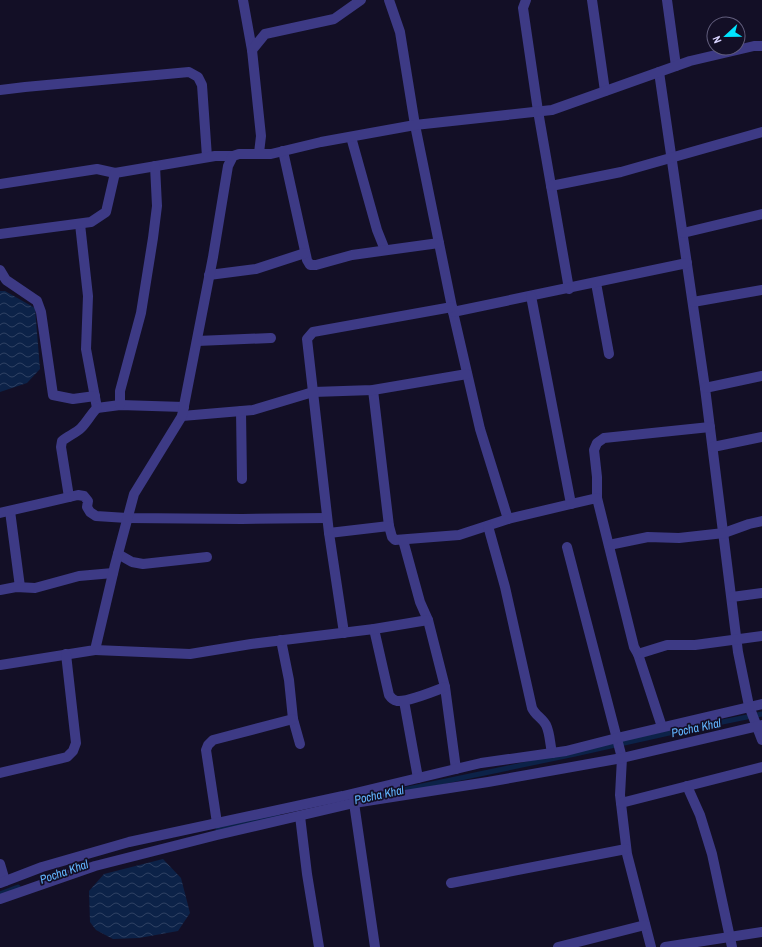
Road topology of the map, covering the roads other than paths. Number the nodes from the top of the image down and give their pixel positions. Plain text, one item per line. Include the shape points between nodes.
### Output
1 (243, 0) edge
2 (361, 0) edge
3 (389, 0) edge
4 (526, 0) edge
5 (592, 0) edge
6 (667, 0) edge
7 (762, 46) edge
8 (252, 50) junction
9 (676, 66) junction
10 (659, 72) junction
11 (0, 90) edge
12 (606, 91) junction
13 (538, 111) junction
14 (415, 126) junction
15 (762, 132) edge
16 (351, 137) junction
17 (283, 151) junction
18 (259, 153) junction
19 (232, 156) junction
20 (207, 157) junction
21 (672, 158) junction
22 (155, 166) junction
23 (115, 173) junction
24 (0, 184) edge
25 (551, 186) junction
26 (762, 214) edge
27 (80, 224) junction
28 (683, 233) junction
29 (0, 234) edge
30 (439, 243) junction
31 (385, 250) junction
32 (305, 253) junction
33 (687, 263) junction
34 (0, 270) edge
35 (209, 275) junction
36 (596, 283) junction
37 (569, 289) junction
38 (762, 290) edge
39 (531, 296) junction
40 (693, 302) junction
41 (452, 310) junction
42 (271, 338) dead end
43 (197, 341) junction
44 (609, 354) dead end
45 (467, 374) junction
46 (762, 376) edge
47 (705, 388) junction
48 (373, 390) junction
49 (313, 392) junction
50 (95, 396) junction
51 (120, 405) junction
52 (97, 408) junction
53 (183, 411) junction
54 (241, 411) junction
55 (710, 427) junction
56 (762, 437) edge
57 (713, 447) junction
58 (242, 479) dead end
59 (69, 498) junction
60 (598, 498) junction
61 (571, 504) junction
62 (5, 512) edge
63 (127, 518) junction
64 (327, 518) junction
65 (508, 519) junction
66 (762, 522) edge
67 (389, 526) junction
68 (488, 526) junction
69 (329, 533) junction
70 (724, 534) junction
71 (403, 540) junction
72 (609, 545) junction
73 (567, 547) dead end
74 (118, 554) junction
75 (206, 557) dead end
76 (113, 574) junction
77 (20, 587) junction
78 (0, 590) edge
79 (762, 593) edge
80 (732, 597) junction
81 (428, 620) junction
82 (374, 629) junction
83 (344, 633) junction
84 (762, 636) edge
85 (281, 640) junction
86 (737, 640) junction
87 (95, 650) junction
88 (66, 654) junction
89 (638, 654) junction
90 (0, 665) edge
91 (445, 687) junction
92 (404, 700) junction
93 (762, 704) edge
94 (750, 710) junction
95 (293, 720) junction
96 (758, 725) edge
97 (662, 727) junction
98 (618, 740) junction
99 (762, 740) edge
100 (300, 744) dead end
101 (552, 753) junction
102 (622, 756) junction
103 (762, 767) edge
104 (456, 769) junction
105 (0, 773) edge
106 (418, 778) junction
107 (687, 786) junction
108 (354, 803) junction
109 (621, 803) junction
110 (300, 816) junction
111 (217, 823) junction
112 (626, 848) junction
113 (0, 864) edge
114 (3, 882) edge
115 (451, 883) dead end
116 (0, 900) edge
117 (645, 925) junction
118 (762, 932) edge
119 (731, 942) edge
120 (319, 947) edge
121 (375, 947) edge
122 (558, 947) edge
123 (651, 947) edge
124 (664, 947) edge

1 - 8 street
2 - 8 street via 334,19 265,34
3 - 14 street via 400,32
4 - 13 street via 523,8
5 - 12 street
6 - 9 street
7 - 9 street via 697,59
8 - 18 street via 261,136
9 - 10 street
10 - 12 street
10 - 21 street
11 - 20 street via 189,72 198,77 202,85
12 - 13 street via 552,110
13 - 14 street
13 - 25 street
14 - 16 street
14 - 30 street
15 - 21 street
16 - 17 street
16 - 31 street
17 - 18 street
17 - 32 street
18 - 19 street
19 - 20 street
19 - 35 street via 228,166
20 - 22 street
21 - 25 street via 621,172
21 - 28 street
22 - 23 street
22 - 51 street via 156,206 153,238 141,313 120,391
23 - 24 street via 97,169
23 - 27 street via 106,212 91,222
25 - 37 street
26 - 28 street
27 - 29 street
27 - 50 street via 88,296 86,349
28 - 33 street
30 - 31 street
30 - 41 street
31 - 32 street via 352,255 316,265 310,265
32 - 35 street via 256,269
33 - 36 street
33 - 40 street
34 - 50 street via 6,280 37,301 41,312 53,395 73,399
35 - 43 street
36 - 37 street
36 - 44 street
37 - 39 street
38 - 40 street
39 - 41 street
39 - 61 street
40 - 47 street
41 - 45 street
41 - 49 street via 312,332 307,339
42 - 43 street
43 - 53 street
45 - 48 street
45 - 65 street via 480,429
46 - 47 street
47 - 55 street
48 - 49 street
48 - 67 street
49 - 54 street via 253,410
49 - 64 street
50 - 52 street
51 - 52 street
51 - 53 street
52 - 59 street via 80,430 62,441
53 - 54 street
53 - 63 street via 134,494
54 - 58 street
55 - 57 street
55 - 60 street via 604,438 597,443 594,450
56 - 57 street
57 - 70 street
59 - 62 street
59 - 63 street via 84,496 88,501 87,507 96,516
60 - 61 street
60 - 72 street
61 - 65 street
62 - 77 street
63 - 64 street
63 - 74 street
64 - 69 street
65 - 68 street
66 - 70 street via 749,524
67 - 69 street
67 - 71 street via 393,539
68 - 71 street via 459,535
68 - 101 street via 505,587 532,708 546,726
69 - 83 street
70 - 72 street via 679,538 648,537
70 - 80 street
71 - 81 street via 420,602
72 - 89 street via 634,647
73 - 98 street
74 - 75 street via 142,564
74 - 76 street
76 - 77 street via 78,576 34,588
76 - 87 street
77 - 78 street
79 - 80 street
80 - 86 street
81 - 82 street
81 - 91 street
82 - 83 street
82 - 92 street via 389,695 396,701
83 - 85 street
84 - 86 street
85 - 87 street via 190,654
85 - 95 street
86 - 89 street via 695,645 666,645
86 - 94 street
87 - 88 street
88 - 90 street
88 - 105 street via 76,743 73,751 67,757
89 - 97 street
91 - 92 street
91 - 104 street
92 - 106 street
93 - 94 street
94 - 96 street
94 - 97 street
95 - 100 street
95 - 111 street via 213,740 208,745 206,750
96 - 99 street
96 - 102 street
97 - 98 street
98 - 101 street
98 - 102 street
101 - 104 street
102 - 108 street via 488,782
102 - 109 street
103 - 107 street
104 - 106 street
106 - 111 street
107 - 109 street
107 - 119 street via 700,815 712,854
108 - 110 street
108 - 121 street
109 - 112 street
110 - 116 street via 95,866
110 - 120 street
111 - 114 street via 129,842 42,867
112 - 115 street
112 - 117 street
113 - 114 street
117 - 122 street
117 - 123 street
118 - 119 street
119 - 124 street

